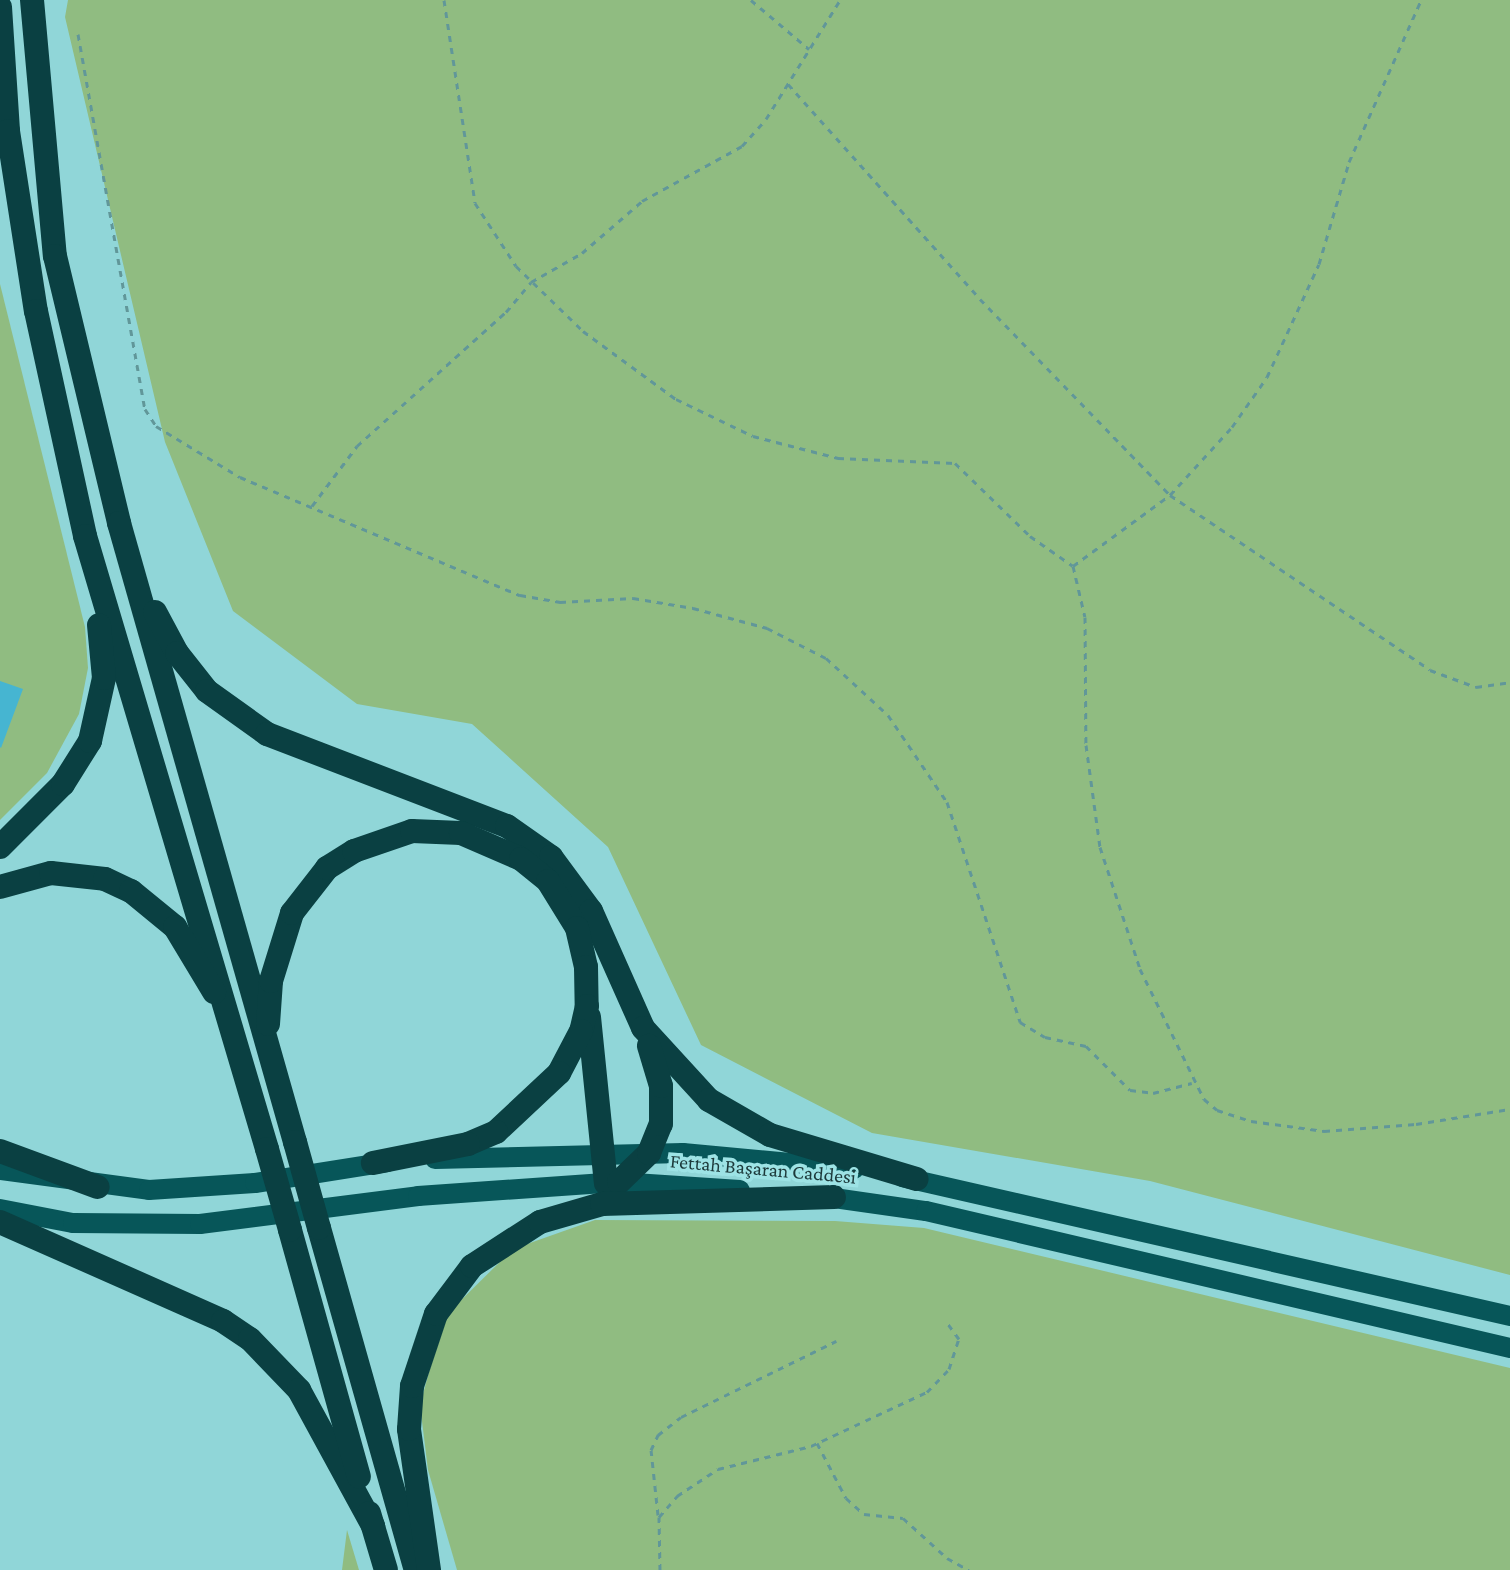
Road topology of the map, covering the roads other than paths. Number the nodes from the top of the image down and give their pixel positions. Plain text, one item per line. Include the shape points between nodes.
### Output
1 (32, 0) edge
2 (0, 4) edge
3 (119, 523) junction
4 (85, 536) junction
5 (0, 847) edge
6 (0, 887) edge
7 (587, 1006) junction
8 (233, 1027) junction
9 (643, 1028) junction
10 (266, 1042) junction
11 (0, 1151) edge
12 (603, 1153) junction
13 (649, 1153) junction
14 (373, 1163) junction
15 (0, 1170) edge
16 (917, 1179) junction
17 (612, 1182) junction
18 (98, 1187) junction
19 (834, 1197) junction
20 (0, 1209) edge
21 (0, 1222) edge
22 (1510, 1316) edge
23 (1510, 1348) edge
24 (373, 1526) junction
25 (386, 1570) edge
26 (416, 1570) edge
27 (429, 1570) edge

1 - 3 highway via 55,256
2 - 4 highway via 8,131 36,311
3 - 9 highway via 164,630 207,691 267,734 462,807 529,839 551,857 591,911
3 - 10 highway
4 - 5 highway via 104,655 97,719 63,784
4 - 8 highway
6 - 8 highway via 51,873 105,879 131,891 175,927
7 - 10 highway via 577,928 548,881 490,842 461,833 412,831 354,851 309,887 280,941
7 - 12 highway
7 - 14 highway via 559,1073 496,1132 468,1144
8 - 24 highway, bridge
9 - 13 highway via 662,1098 661,1124
9 - 16 highway via 677,1070 738,1120 818,1152
10 - 26 highway, bridge
11 - 18 highway
12 - 13 main road
12 - 14 main road
12 - 17 highway
13 - 16 main road via 825,1165
13 - 17 highway
14 - 18 main road via 200,1187
15 - 18 main road
16 - 22 main road
17 - 19 main road, Fettah Başaran Caddesi
17 - 20 main road, Fettah Başaran Caddesi via 418,1196 200,1224 73,1223
19 - 23 main road, Fettah Başaran Caddesi via 926,1211
19 - 27 highway via 602,1204 530,1227 472,1266 436,1314 412,1386 409,1429
21 - 24 highway via 223,1321 250,1339 299,1390
24 - 25 highway

